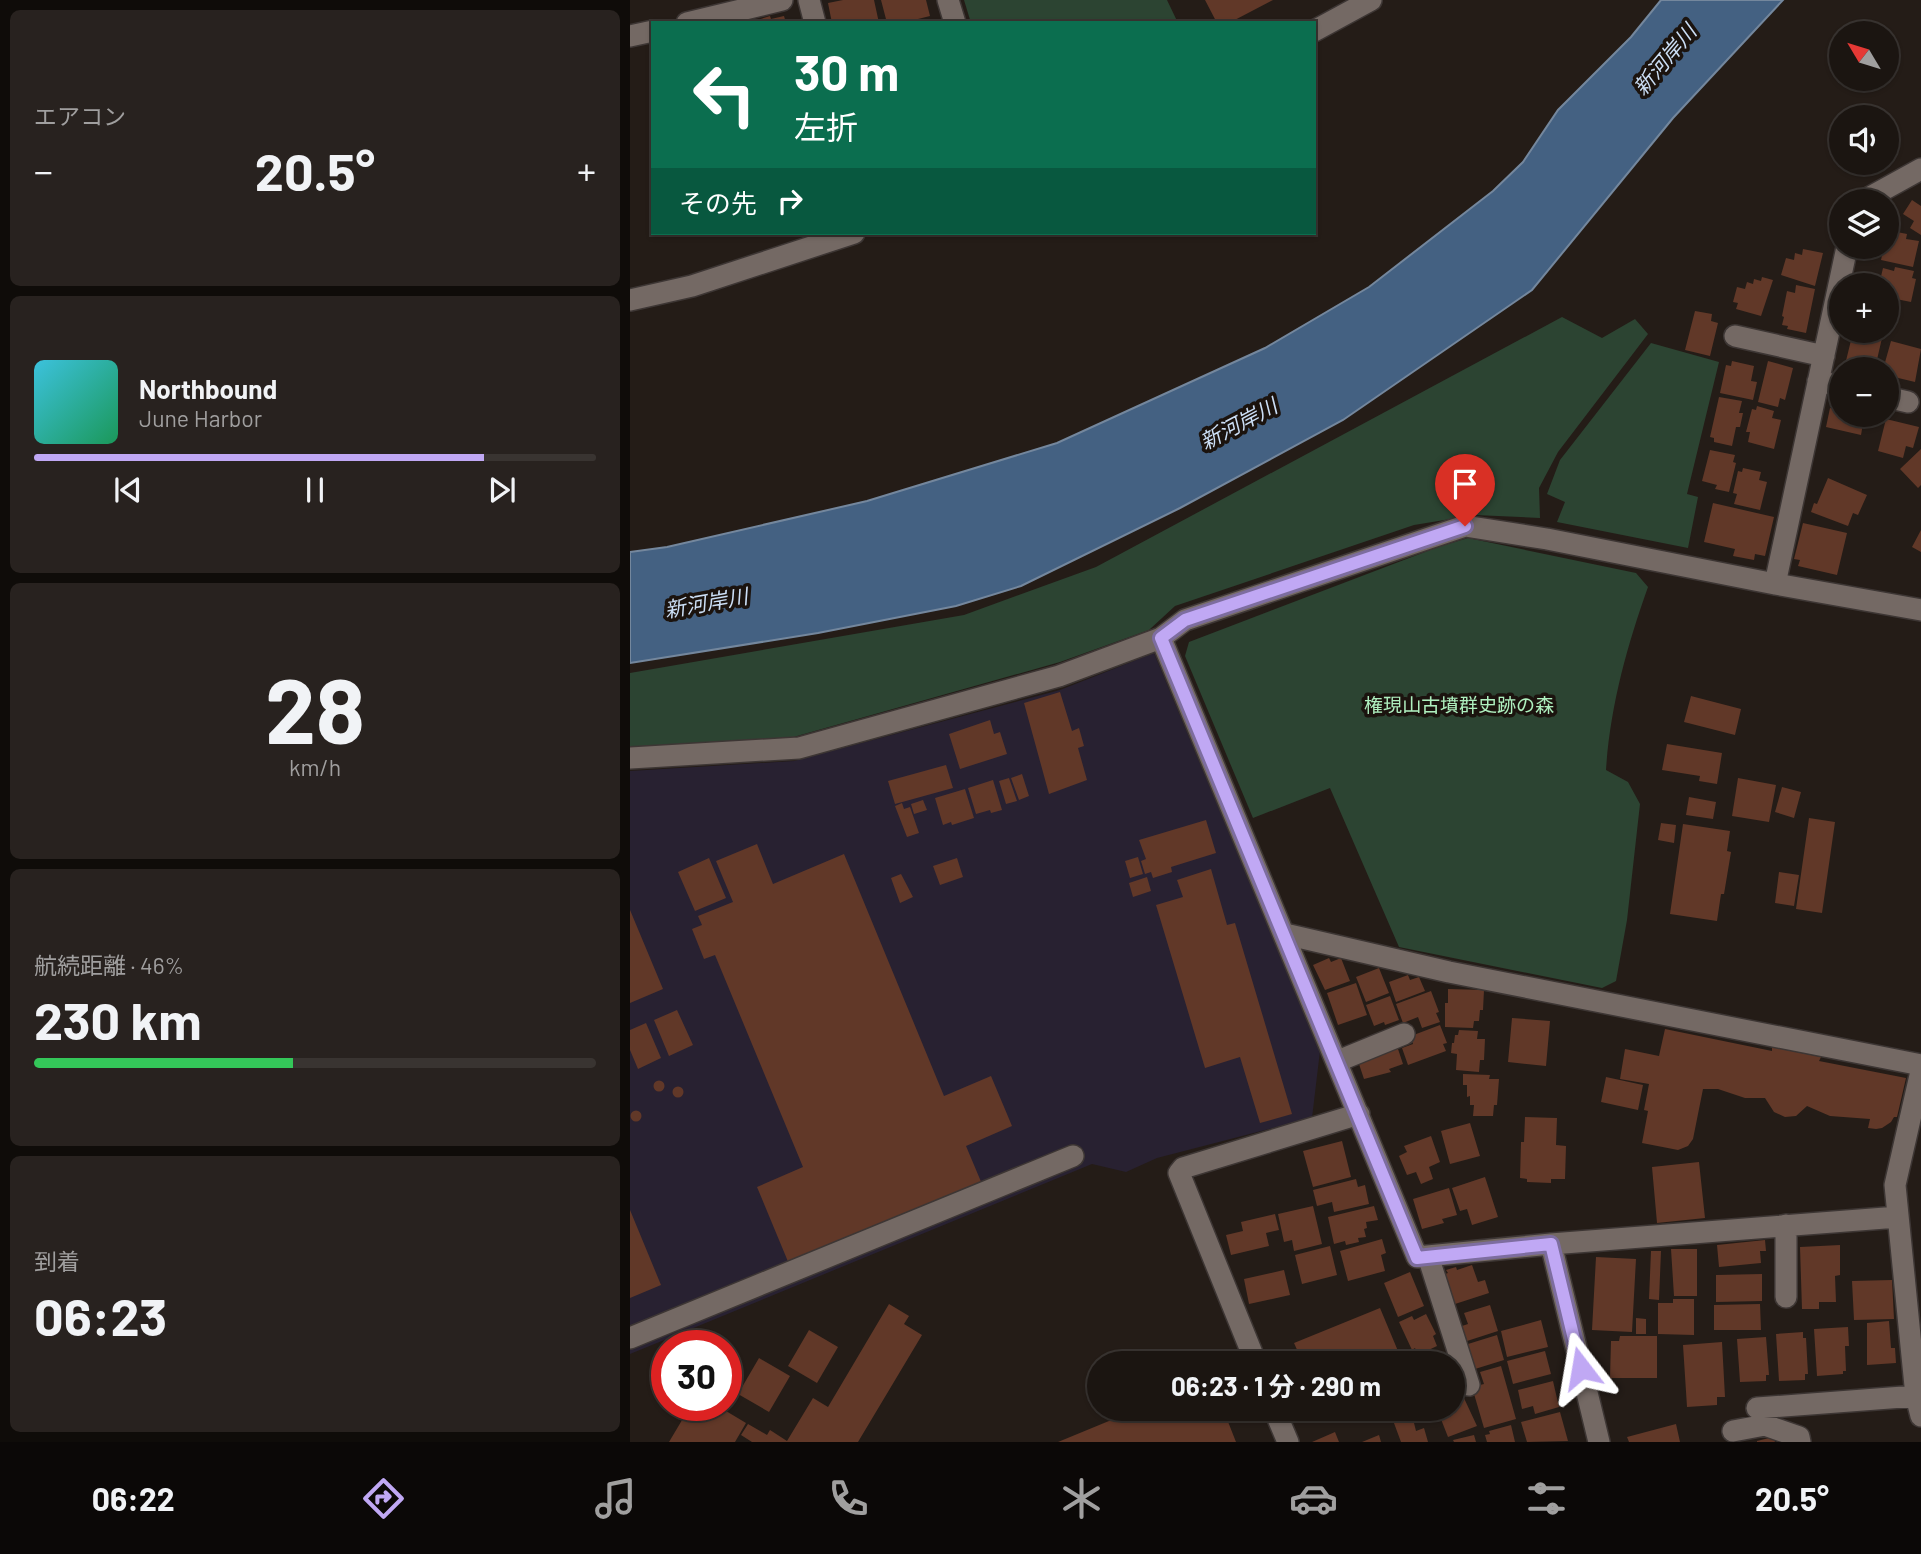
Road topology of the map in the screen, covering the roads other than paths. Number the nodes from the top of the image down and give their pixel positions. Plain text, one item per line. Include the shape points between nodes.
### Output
1 (809, 0) edge
2 (947, 0) edge
3 (1371, 0) edge
4 (775, 1) edge
5 (695, 21) edge
6 (814, 21) edge
7 (954, 21) edge
8 (1316, 30) edge
9 (651, 31) edge
10 (630, 36) edge
11 (1921, 169) edge
12 (1885, 189) edge
13 (848, 235) edge
14 (1844, 259) edge
15 (630, 300) edge
16 (1735, 336) dead end
17 (1824, 356) junction
18 (1818, 381) junction
19 (1829, 383) edge
20 (1899, 400) edge
21 (1908, 402) dead end
22 (1775, 584) junction
23 (1921, 610) edge
24 (1161, 638) junction
25 (630, 758) edge
26 (1285, 934) junction
27 (1404, 1034) dead end
28 (1338, 1062) junction
29 (1921, 1065) edge
30 (1921, 1071) edge
31 (1359, 1114) junction
32 (1073, 1156) dead end
33 (1898, 1217) junction
34 (1786, 1225) junction
35 (1551, 1244) junction
36 (1428, 1256) junction
37 (1786, 1297) dead end
38 (630, 1338) edge
39 (1251, 1351) edge
40 (1469, 1385) dead end
41 (1918, 1406) edge
42 (1757, 1408) dead end
43 (1279, 1421) edge
44 (1733, 1432) dead end
45 (1288, 1442) edge
46 (1599, 1442) edge
47 (1800, 1442) edge

1 - 6 street
2 - 7 street
3 - 8 street
4 - 5 street
9 - 10 street
11 - 12 street
13 - 15 street via 692,286
14 - 17 street
16 - 17 street
17 - 18 street
18 - 19 street
18 - 22 street
20 - 21 street
22 - 23 street
22 - 24 street via 1465,526 1185,620
24 - 25 street via 1059,676 799,748
24 - 26 street
26 - 28 street
26 - 29 street via 1449,972
27 - 28 street
28 - 31 street
30 - 33 street via 1895,1185
31 - 36 street via 1417,1258
31 - 39 street via 1178,1173
32 - 38 street
33 - 34 street
33 - 41 street
34 - 35 street
34 - 37 street
35 - 36 street
35 - 46 street
36 - 40 street
41 - 42 street
43 - 45 street
44 - 47 street via 1765,1425 1799,1437

